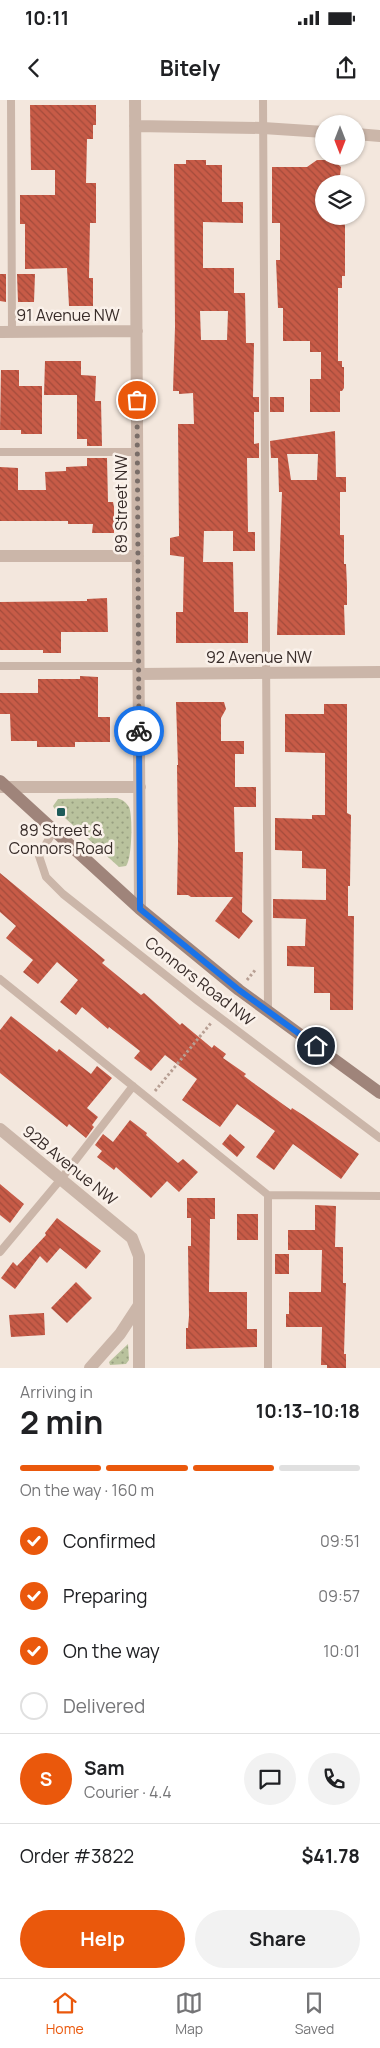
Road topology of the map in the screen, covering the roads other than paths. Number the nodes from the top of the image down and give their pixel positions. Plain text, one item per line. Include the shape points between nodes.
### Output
1 (11, 100) edge
2 (135, 100) edge
3 (263, 100) edge
4 (135, 126) junction
5 (263, 128) junction
6 (315, 131) edge
7 (365, 135) edge
8 (380, 136) edge
9 (137, 331) junction
10 (6, 332) edge
11 (0, 452) edge
12 (137, 452) junction
13 (0, 556) edge
14 (138, 556) junction
15 (0, 666) edge
16 (139, 670) junction
17 (380, 672) edge
18 (266, 673) junction
19 (2, 785) edge
20 (140, 787) junction
21 (54, 830) junction
22 (140, 909) junction
23 (0, 979) edge
24 (268, 1011) junction
25 (133, 1086) junction
26 (380, 1093) edge
27 (0, 1130) edge
28 (380, 1138) edge
29 (61, 1179) junction
30 (268, 1195) junction
31 (380, 1196) edge
32 (0, 1252) edge
33 (139, 1305) junction
34 (90, 1368) edge
35 (139, 1368) edge
36 (268, 1368) edge

1 - 10 lane
2 - 4 street, 89 Street NW
3 - 5 lane
4 - 5 street
4 - 9 street, 89 Street NW
5 - 6 street
5 - 18 lane
7 - 8 street
9 - 10 street, 91 Avenue NW
9 - 12 street, 89 Street NW
11 - 12 lane
12 - 14 street, 89 Street NW
13 - 14 street
14 - 16 street, 89 Street NW
15 - 16 lane
16 - 18 street, 92 Avenue NW
16 - 20 street, 89 Street NW
17 - 18 street, 92 Avenue NW
18 - 24 lane
19 - 20 street
19 - 21 main road, Connors Road NW
20 - 22 street, 89 Street NW
21 - 22 main road, Connors Road NW
21 - 28 lane, Connors Road NW via 39,856 46,877 63,894 217,1016
22 - 24 main road, Connors Road NW
23 - 25 lane
24 - 26 main road, Connors Road NW
25 - 29 lane
25 - 30 lane
27 - 29 street, 92B Avenue NW
29 - 32 lane
29 - 33 street, 92B Avenue NW via 132,1238 139,1256
30 - 31 lane
30 - 36 lane
33 - 34 street via 124,1329
33 - 35 street

